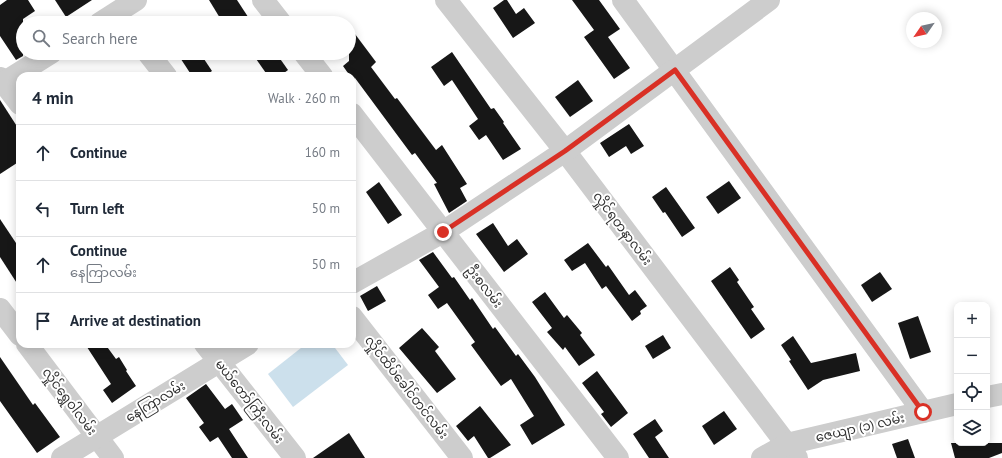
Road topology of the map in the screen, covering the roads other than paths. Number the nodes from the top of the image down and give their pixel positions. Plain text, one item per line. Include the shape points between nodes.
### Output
1 (136, 0) edge
2 (263, 0) edge
3 (446, 0) edge
4 (624, 0) edge
5 (769, 0) edge
6 (112, 15) edge
7 (276, 16) edge
8 (39, 60) edge
9 (153, 60) edge
10 (309, 60) edge
11 (675, 70) junction
12 (18, 72) edge
13 (163, 72) edge
14 (319, 72) edge
15 (16, 73) edge
16 (1, 82) edge
17 (16, 99) edge
18 (356, 119) edge
19 (565, 151) junction
20 (443, 232) junction
21 (356, 281) edge
22 (0, 309) edge
23 (356, 322) edge
24 (16, 330) edge
25 (30, 348) edge
26 (208, 348) edge
27 (242, 348) edge
28 (219, 362) junction
29 (1002, 394) edge
30 (990, 396) edge
31 (954, 405) edge
32 (923, 412) junction
33 (96, 437) junction
34 (792, 451) edge
35 (62, 458) edge
36 (113, 458) edge
37 (295, 458) edge
38 (462, 458) edge
39 (618, 458) edge
40 (762, 458) edge

1 - 6 street
2 - 7 street
3 - 19 street, လှိုင်ရတနာလမ်း
4 - 11 street
5 - 11 street
8 - 12 street
9 - 13 street
10 - 14 street
11 - 19 street
11 - 32 street
15 - 16 street
16 - 17 street
18 - 20 street, ဦးစလမ်း
19 - 20 street
19 - 34 street, လှိုင်ရတနာလမ်း
20 - 21 street
20 - 39 street, ဦးစလမ်း
22 - 24 street
23 - 38 street, လှိုင်ထိပ်ခေါင်တင်လမ်း
25 - 33 street, လှိုင်ရွှေဝါလမ်း
26 - 28 street, မယ်တော်ကြီးလမ်း
27 - 28 street, နေကြာလမ်း
28 - 33 street, နေကြာလမ်း
28 - 37 street, မယ်တော်ကြီးလမ်း
29 - 30 street
31 - 32 street, ဇေယျာ (၁) လမ်း
32 - 34 street, ဇေယျာ (၁) လမ်း
33 - 35 street, နေကြာလမ်း
33 - 36 street, လှိုင်ရွှေဝါလမ်း
34 - 40 street, ဇေယျာ (၁) လမ်း

